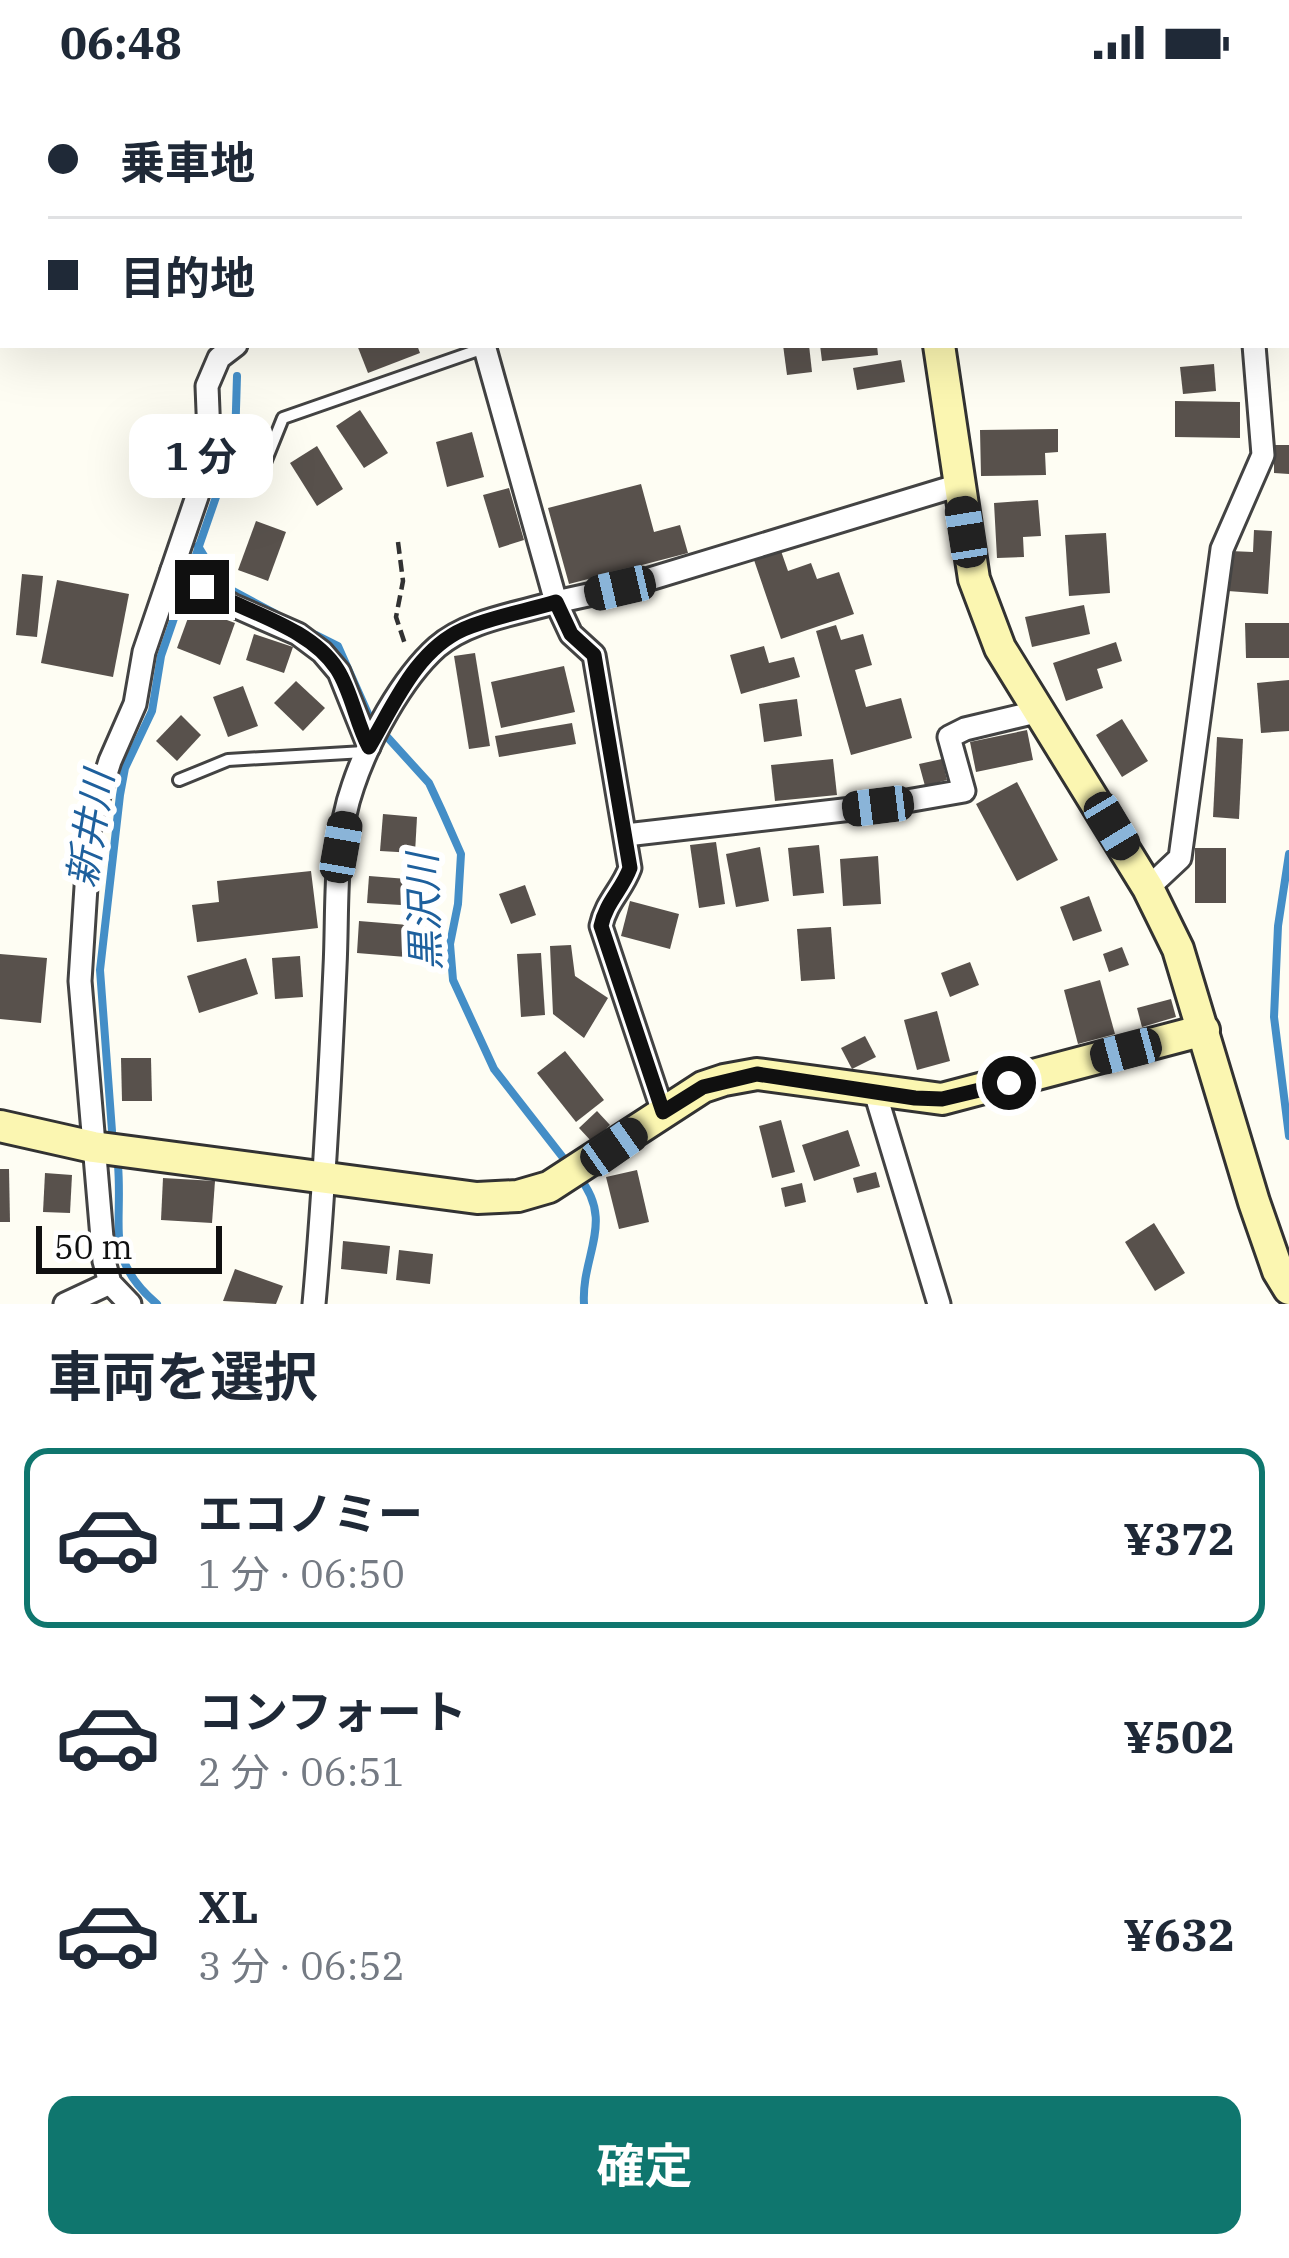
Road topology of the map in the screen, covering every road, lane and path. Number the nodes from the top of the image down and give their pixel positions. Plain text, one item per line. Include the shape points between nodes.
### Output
1 (230, 348) edge
2 (478, 348) edge
3 (485, 348) edge
4 (939, 348) edge
5 (1254, 348) edge
6 (256, 485) dead end
7 (959, 485) junction
8 (398, 542) dead end
9 (172, 570) junction
10 (556, 602) junction
11 (417, 668) junction
12 (1040, 711) junction
13 (368, 750) junction
14 (179, 780) dead end
15 (626, 835) junction
16 (1148, 888) junction
17 (1204, 1030) junction
18 (875, 1092) junction
19 (663, 1112) junction
20 (0, 1126) edge
21 (93, 1147) junction
22 (325, 1178) junction
23 (110, 1283) junction
24 (1289, 1289) edge
25 (65, 1304) edge
26 (130, 1304) edge
27 (314, 1304) edge
28 (939, 1304) edge

1 - 9 street via 207,386 204,476
2 - 6 lane via 283,418
3 - 10 street
4 - 7 street
5 - 16 street via 1263,455 1222,549 1180,858
7 - 10 street
7 - 12 street via 985,616
8 - 11 path via 403,580 396,616
9 - 13 street via 322,652 339,671
9 - 21 street via 90,824 80,981
10 - 11 street via 461,630
10 - 15 street via 571,634 594,655
11 - 13 street
12 - 15 street via 949,737 964,791
12 - 16 street
13 - 14 lane via 228,760
13 - 22 street via 341,847
15 - 19 street via 630,868 601,926
16 - 17 street
17 - 18 street via 942,1099
17 - 24 street via 1254,1202
18 - 19 street via 757,1074 703,1087
18 - 28 street
19 - 22 street via 589,1165 518,1196
20 - 21 street
21 - 22 street
21 - 23 street
22 - 27 street
23 - 25 street
23 - 26 street

